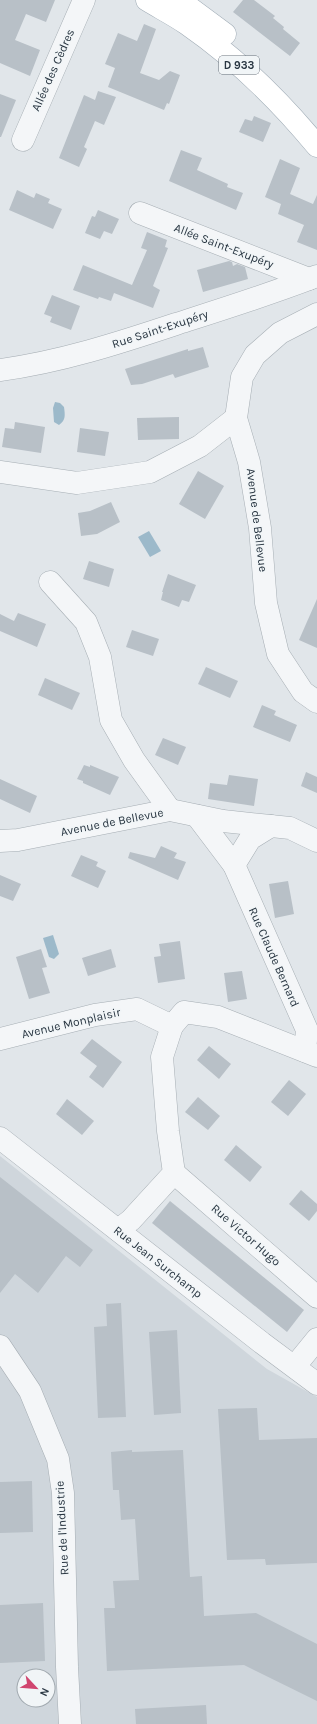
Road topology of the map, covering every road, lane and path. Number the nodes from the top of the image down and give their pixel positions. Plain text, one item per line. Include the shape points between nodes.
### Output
1 (84, 0) edge
2 (147, 0) edge
3 (179, 0) edge
4 (317, 128) edge
5 (22, 140) dead end
6 (317, 146) edge
7 (140, 213) dead end
8 (313, 278) edge
9 (317, 314) edge
10 (0, 370) edge
11 (236, 418) junction
12 (0, 472) edge
13 (50, 582) dead end
14 (317, 702) edge
15 (170, 810) junction
16 (197, 816) junction
17 (271, 826) junction
18 (0, 841) edge
19 (317, 841) edge
20 (234, 865) junction
21 (172, 1026) junction
22 (0, 1039) edge
23 (311, 1053) edge
24 (0, 1138) edge
25 (174, 1173) junction
26 (118, 1230) junction
27 (317, 1297) edge
28 (317, 1339) edge
29 (0, 1346) edge
30 (295, 1366) junction
31 (317, 1384) edge
32 (70, 1724) edge

1 - 5 street, Allée des Cèdres
2 - 6 main road, D 933 via 187,24 240,65 282,105
3 - 4 main road, D 933 via 246,52 288,94
7 - 8 street, Allée Saint-Exupéry
8 - 10 street, Rue Saint-Exupéry via 125,341 30,366
9 - 11 street, Avenue de Bellevue via 280,333 255,355 242,377
11 - 12 street via 200,446 150,472 77,483
11 - 14 street, Avenue de Bellevue via 249,462 260,528 266,604 278,654 303,692
13 - 15 street via 86,622 100,656 111,720 134,760
15 - 16 street, Avenue de Bellevue
15 - 18 street, Avenue de Bellevue via 18,840
16 - 17 street, Avenue de Bellevue
16 - 20 street, Rue Claude Bernard
17 - 19 street, Avenue de Bellevue via 290,828
17 - 20 street via 250,839
20 - 23 street, Rue Claude Bernard via 307,1030
21 - 22 street, Avenue Monplaisir via 137,1009 95,1015
21 - 23 street via 184,1012 218,1017
21 - 25 street via 162,1056
24 - 26 street, Rue Jean Surchamp
25 - 26 street via 131,1220
25 - 27 street, Rue Victor Hugo
26 - 30 street, Rue Jean Surchamp
28 - 30 street
29 - 32 street, Rue de l'Industrie via 30,1391 58,1459 63,1494
30 - 31 street, Rue Jean Surchamp

